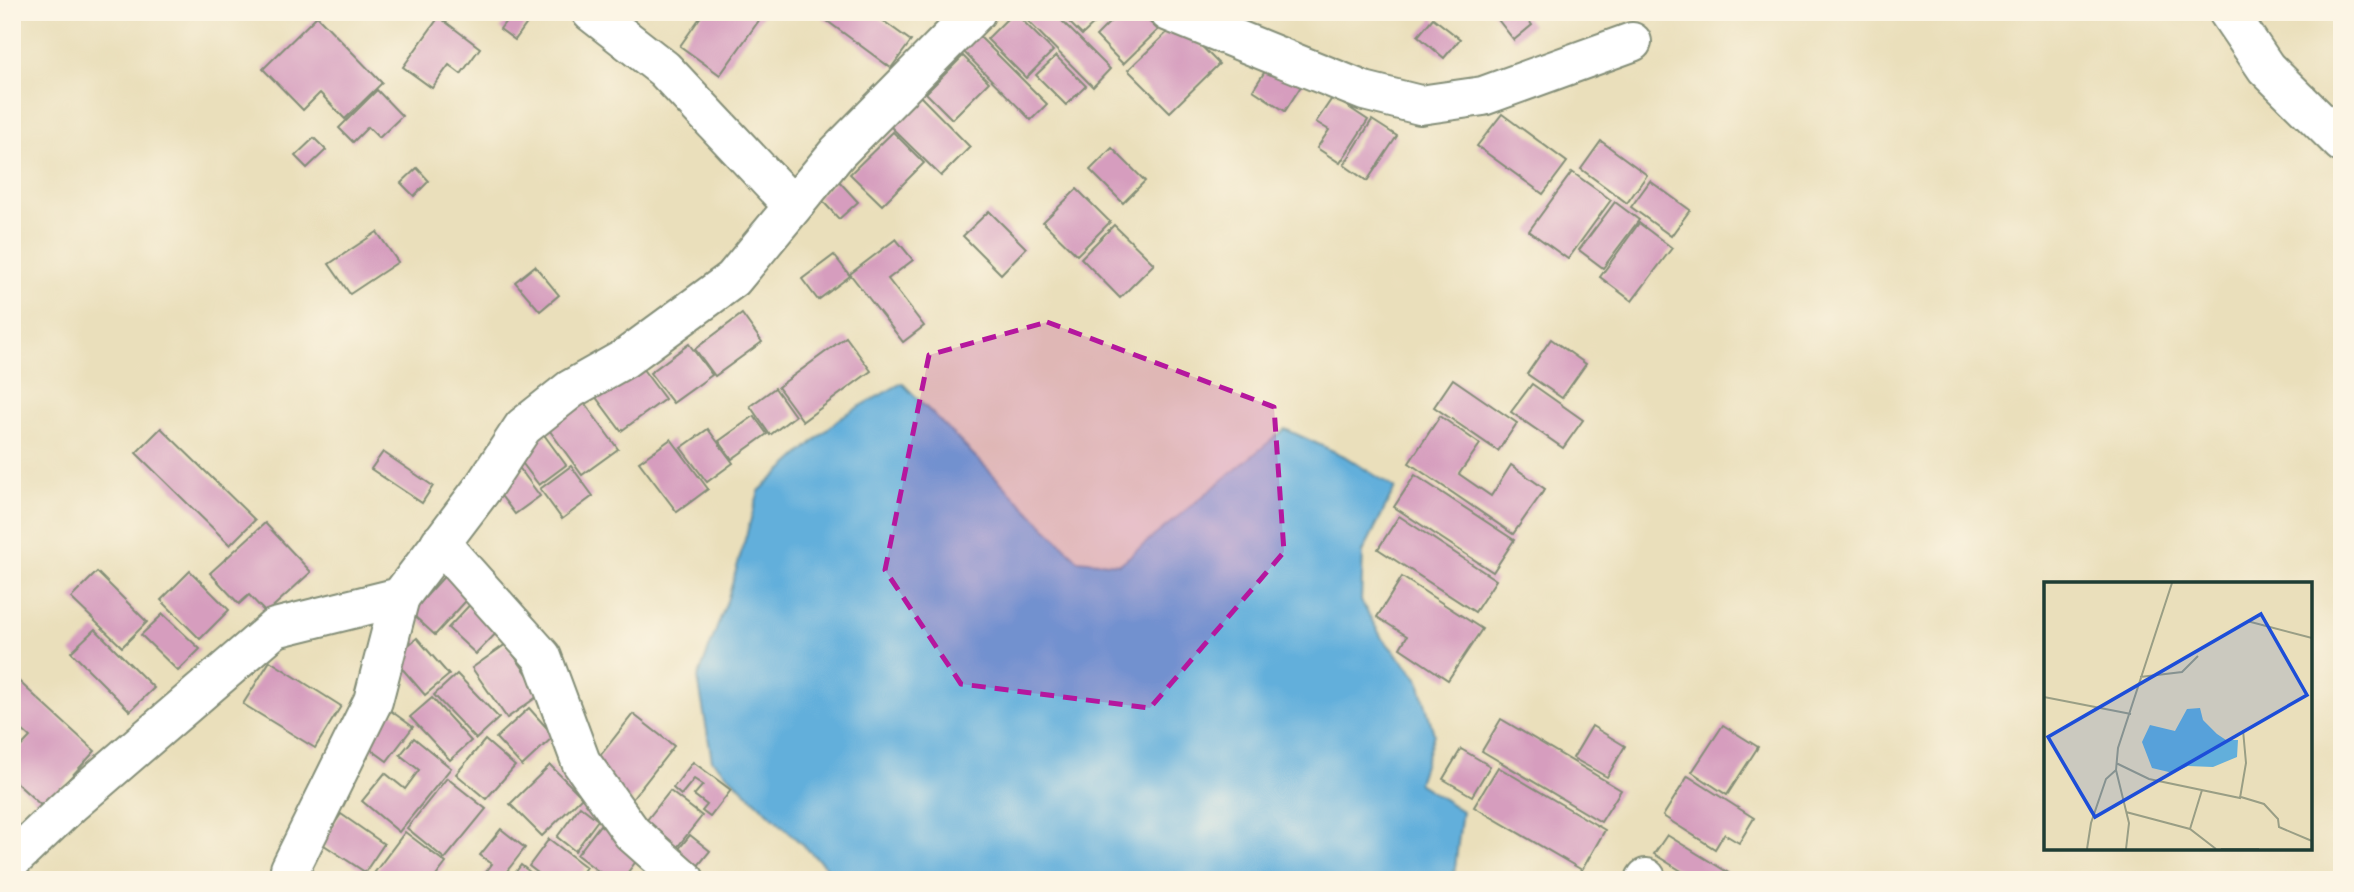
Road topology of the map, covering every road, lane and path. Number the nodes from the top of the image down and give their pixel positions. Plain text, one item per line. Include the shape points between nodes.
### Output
1 (591, 12) edge
2 (976, 12) edge
3 (1169, 12) edge
4 (2228, 12) edge
5 (1632, 42) dead end
6 (2342, 143) edge
7 (793, 206) junction
8 (440, 543) junction
9 (400, 597) junction
10 (12, 860) edge
11 (289, 880) edge
12 (685, 880) edge

1 - 7 street via 664,69
2 - 7 street via 838,152
3 - 5 street via 1364,91 1420,105 1483,96
4 - 6 street via 2266,68
7 - 8 street via 733,279 523,427
8 - 9 street
8 - 12 street via 542,657 581,762 632,833
9 - 10 street via 275,628
9 - 11 street via 373,701 290,869

